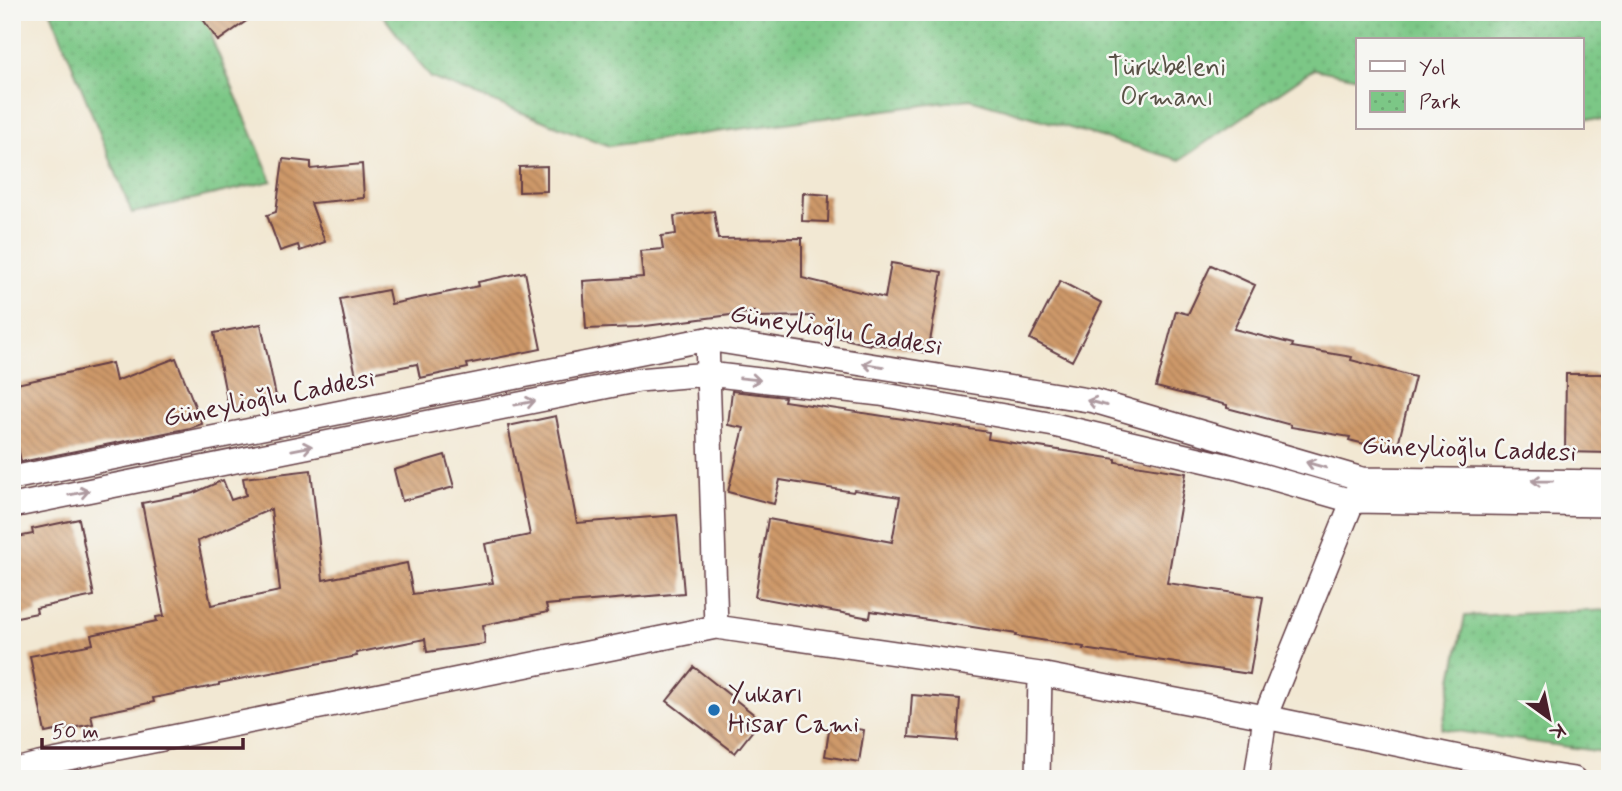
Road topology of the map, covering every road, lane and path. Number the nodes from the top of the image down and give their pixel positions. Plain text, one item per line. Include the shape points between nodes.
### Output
1 (707, 339) junction
2 (708, 374) junction
3 (12, 478) edge
4 (1362, 479) junction
5 (1610, 482) edge
6 (1352, 501) junction
7 (1610, 505) edge
8 (12, 506) edge
9 (716, 627) junction
10 (1040, 674) junction
11 (1265, 717) junction
12 (12, 771) edge
13 (42, 771) edge
14 (1541, 776) edge
15 (1038, 779) edge
16 (1256, 779) edge
17 (1574, 779) edge

1 - 2 street
1 - 3 street, Güneylioğlu Caddesi
4 -> 1 street, Güneylioğlu Caddesi via 1094,401
2 -> 6 street, Güneylioğlu Caddesi via 880,394 1054,425 1237,468
8 -> 2 street, Güneylioğlu Caddesi via 639,380
2 - 9 street
5 -> 4 street, Güneylioğlu Caddesi
4 - 6 street
6 - 7 street, Güneylioğlu Caddesi
6 - 11 street
9 - 10 street
9 - 13 street
10 - 11 street
10 - 15 street
11 - 14 street
11 - 16 street
12 - 13 street
14 - 17 street

